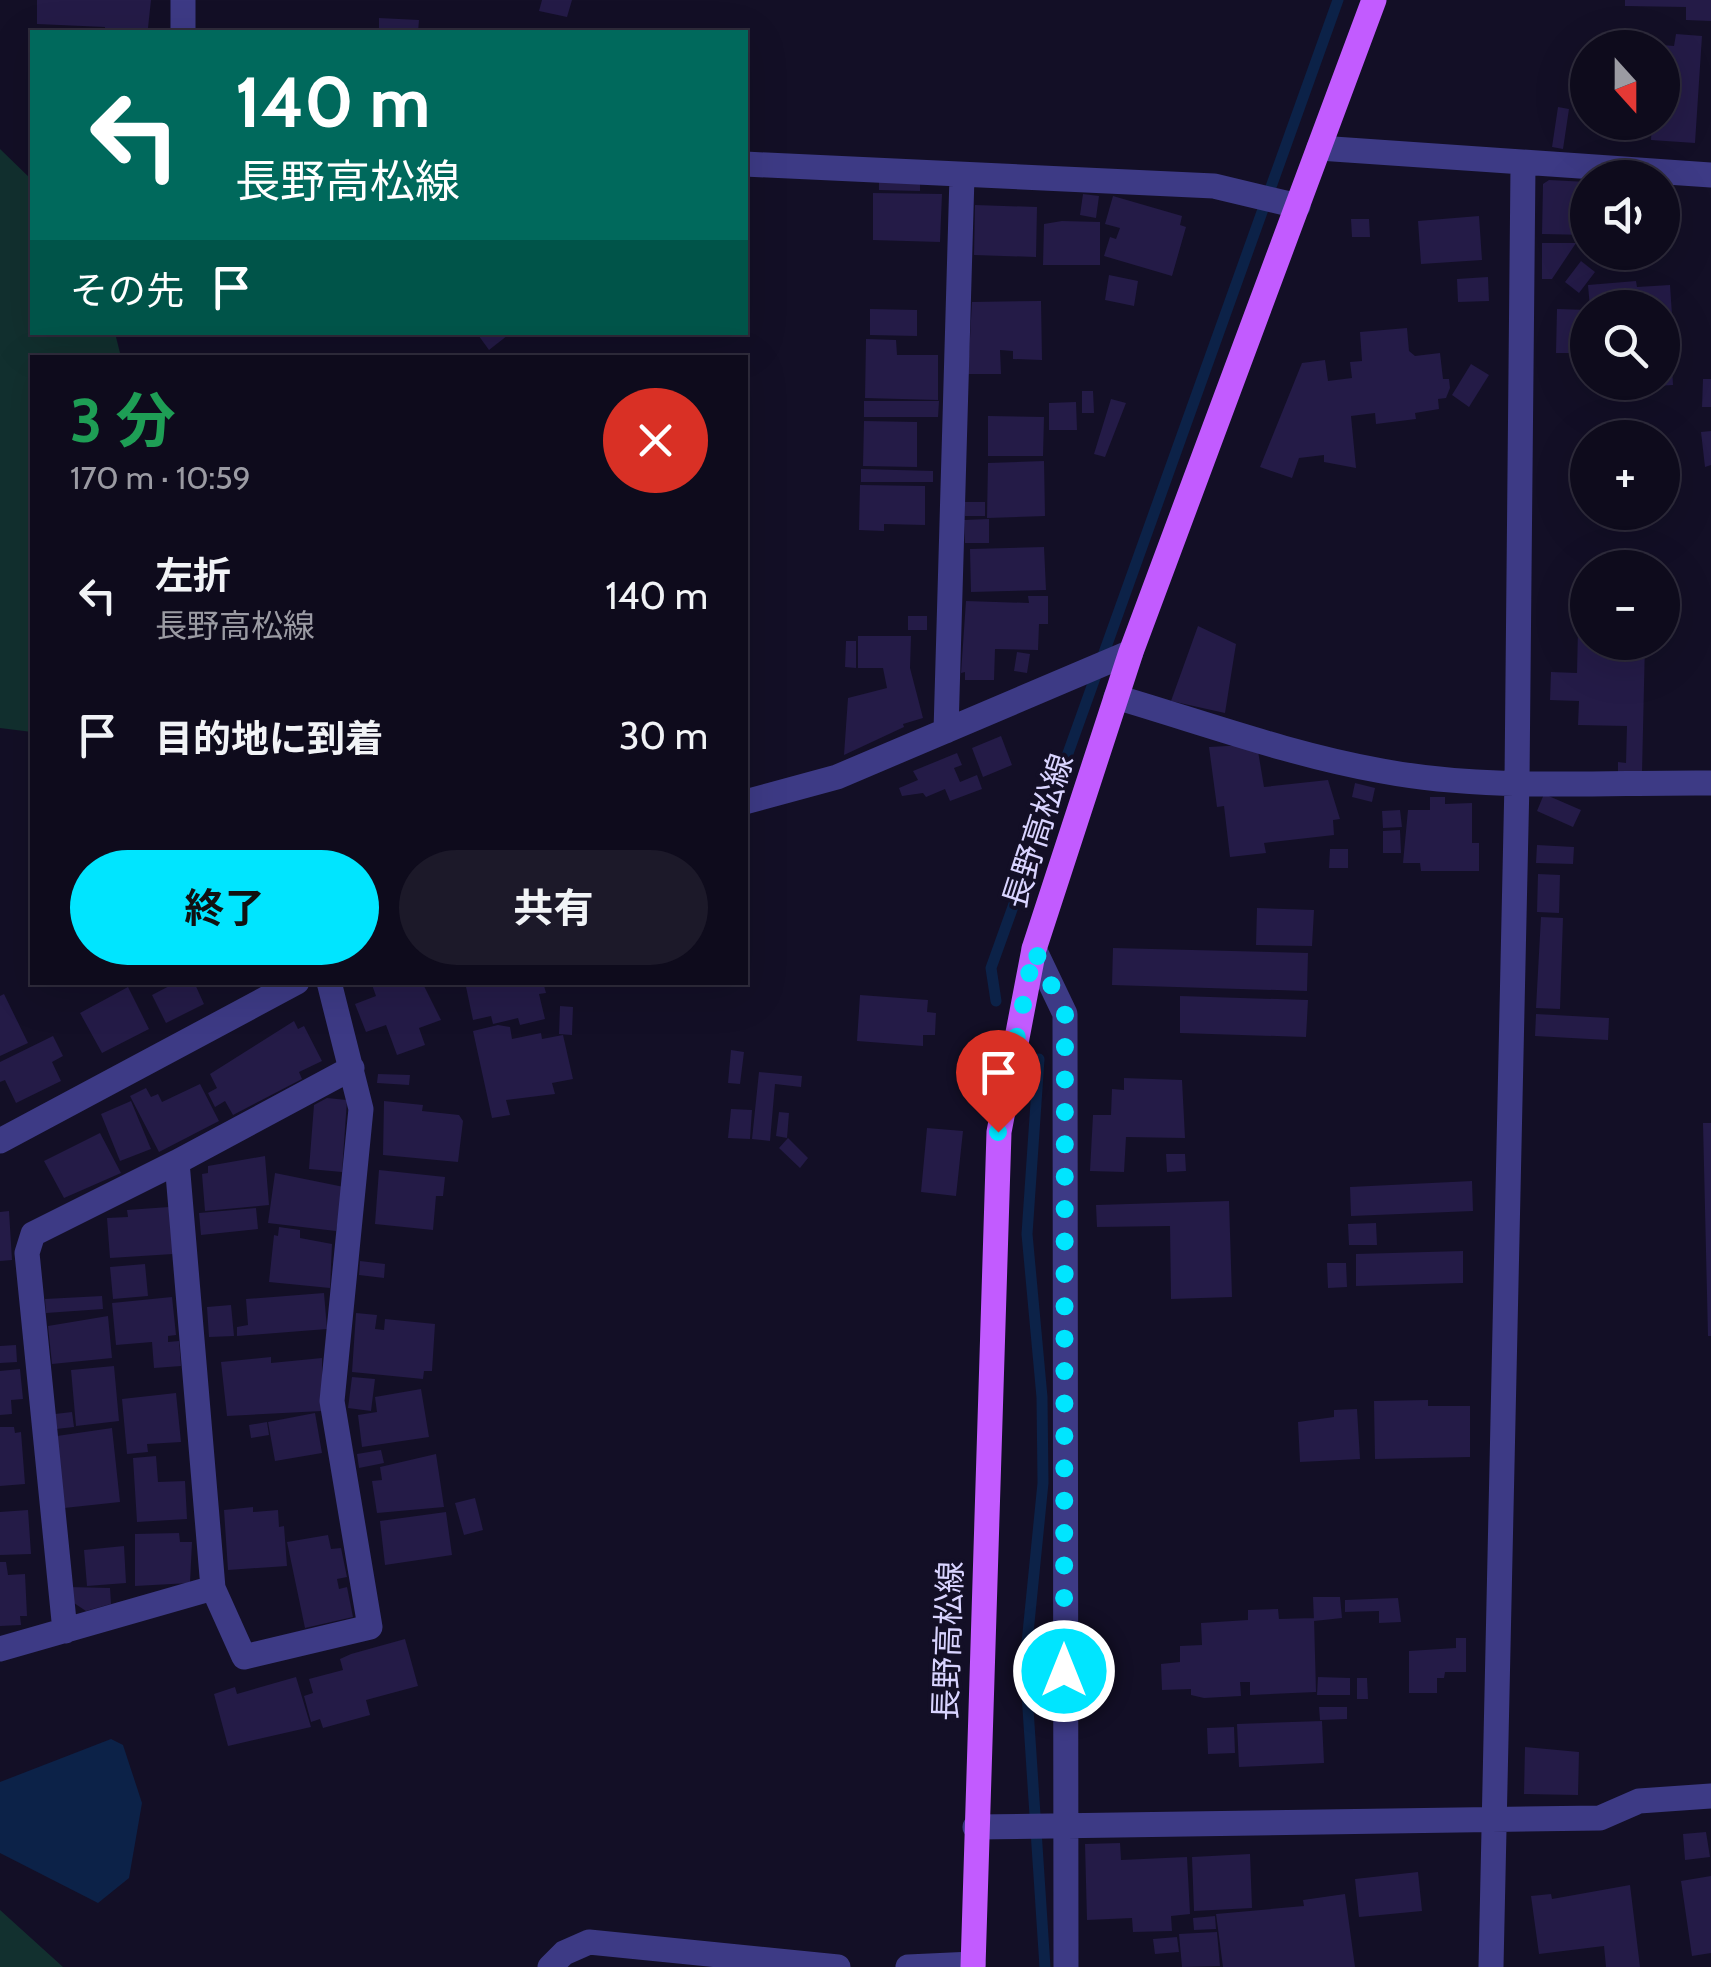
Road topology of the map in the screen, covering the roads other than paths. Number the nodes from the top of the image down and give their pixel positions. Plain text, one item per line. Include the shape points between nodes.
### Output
1 (183, 0) edge
2 (1374, 0) edge
3 (183, 30) edge
4 (1319, 148) junction
5 (748, 164) edge
6 (1524, 166) junction
7 (962, 176) junction
8 (1711, 176) edge
9 (1290, 204) junction
10 (1121, 655) junction
11 (1116, 697) junction
12 (946, 732) junction
13 (1517, 781) junction
14 (1711, 783) edge
15 (748, 801) edge
16 (1034, 949) junction
17 (290, 985) edge
18 (331, 985) edge
19 (352, 1068) junction
20 (0, 1141) edge
21 (177, 1162) junction
22 (213, 1588) junction
23 (65, 1631) junction
24 (0, 1649) edge
25 (1711, 1796) edge
26 (1495, 1822) junction
27 (1055, 1825) junction
28 (974, 1827) junction
29 (973, 1965) edge
30 (550, 1967) edge
31 (838, 1967) edge
32 (908, 1967) edge
33 (1066, 1967) edge
34 (1491, 1967) edge

1 - 3 street
2 - 4 main road, 長野高松線
4 - 6 street
4 - 9 main road, 長野高松線
5 - 7 street
6 - 8 street
6 - 13 street
7 - 9 street via 1214,186
7 - 12 street
9 - 10 main road, 長野高松線
10 - 11 main road, 長野高松線
10 - 12 street
11 - 13 street via 1384,772
11 - 16 main road, 長野高松線
12 - 15 street via 837,776
13 - 14 street
13 - 26 street
16 - 27 street via 1065,1014
16 - 28 main road, 長野高松線 via 998,1132
17 - 20 street
18 - 19 street
19 - 21 street
19 - 22 street via 361,1109 332,1401 370,1627 244,1657
21 - 22 street
21 - 23 street via 33,1234 28,1253
22 - 23 street
23 - 24 street
25 - 26 street via 1639,1801 1600,1818
26 - 27 street
26 - 34 street
27 - 28 street
27 - 33 street
28 - 29 main road, 長野高松線
29 - 32 street
30 - 31 street via 564,1952 589,1942

